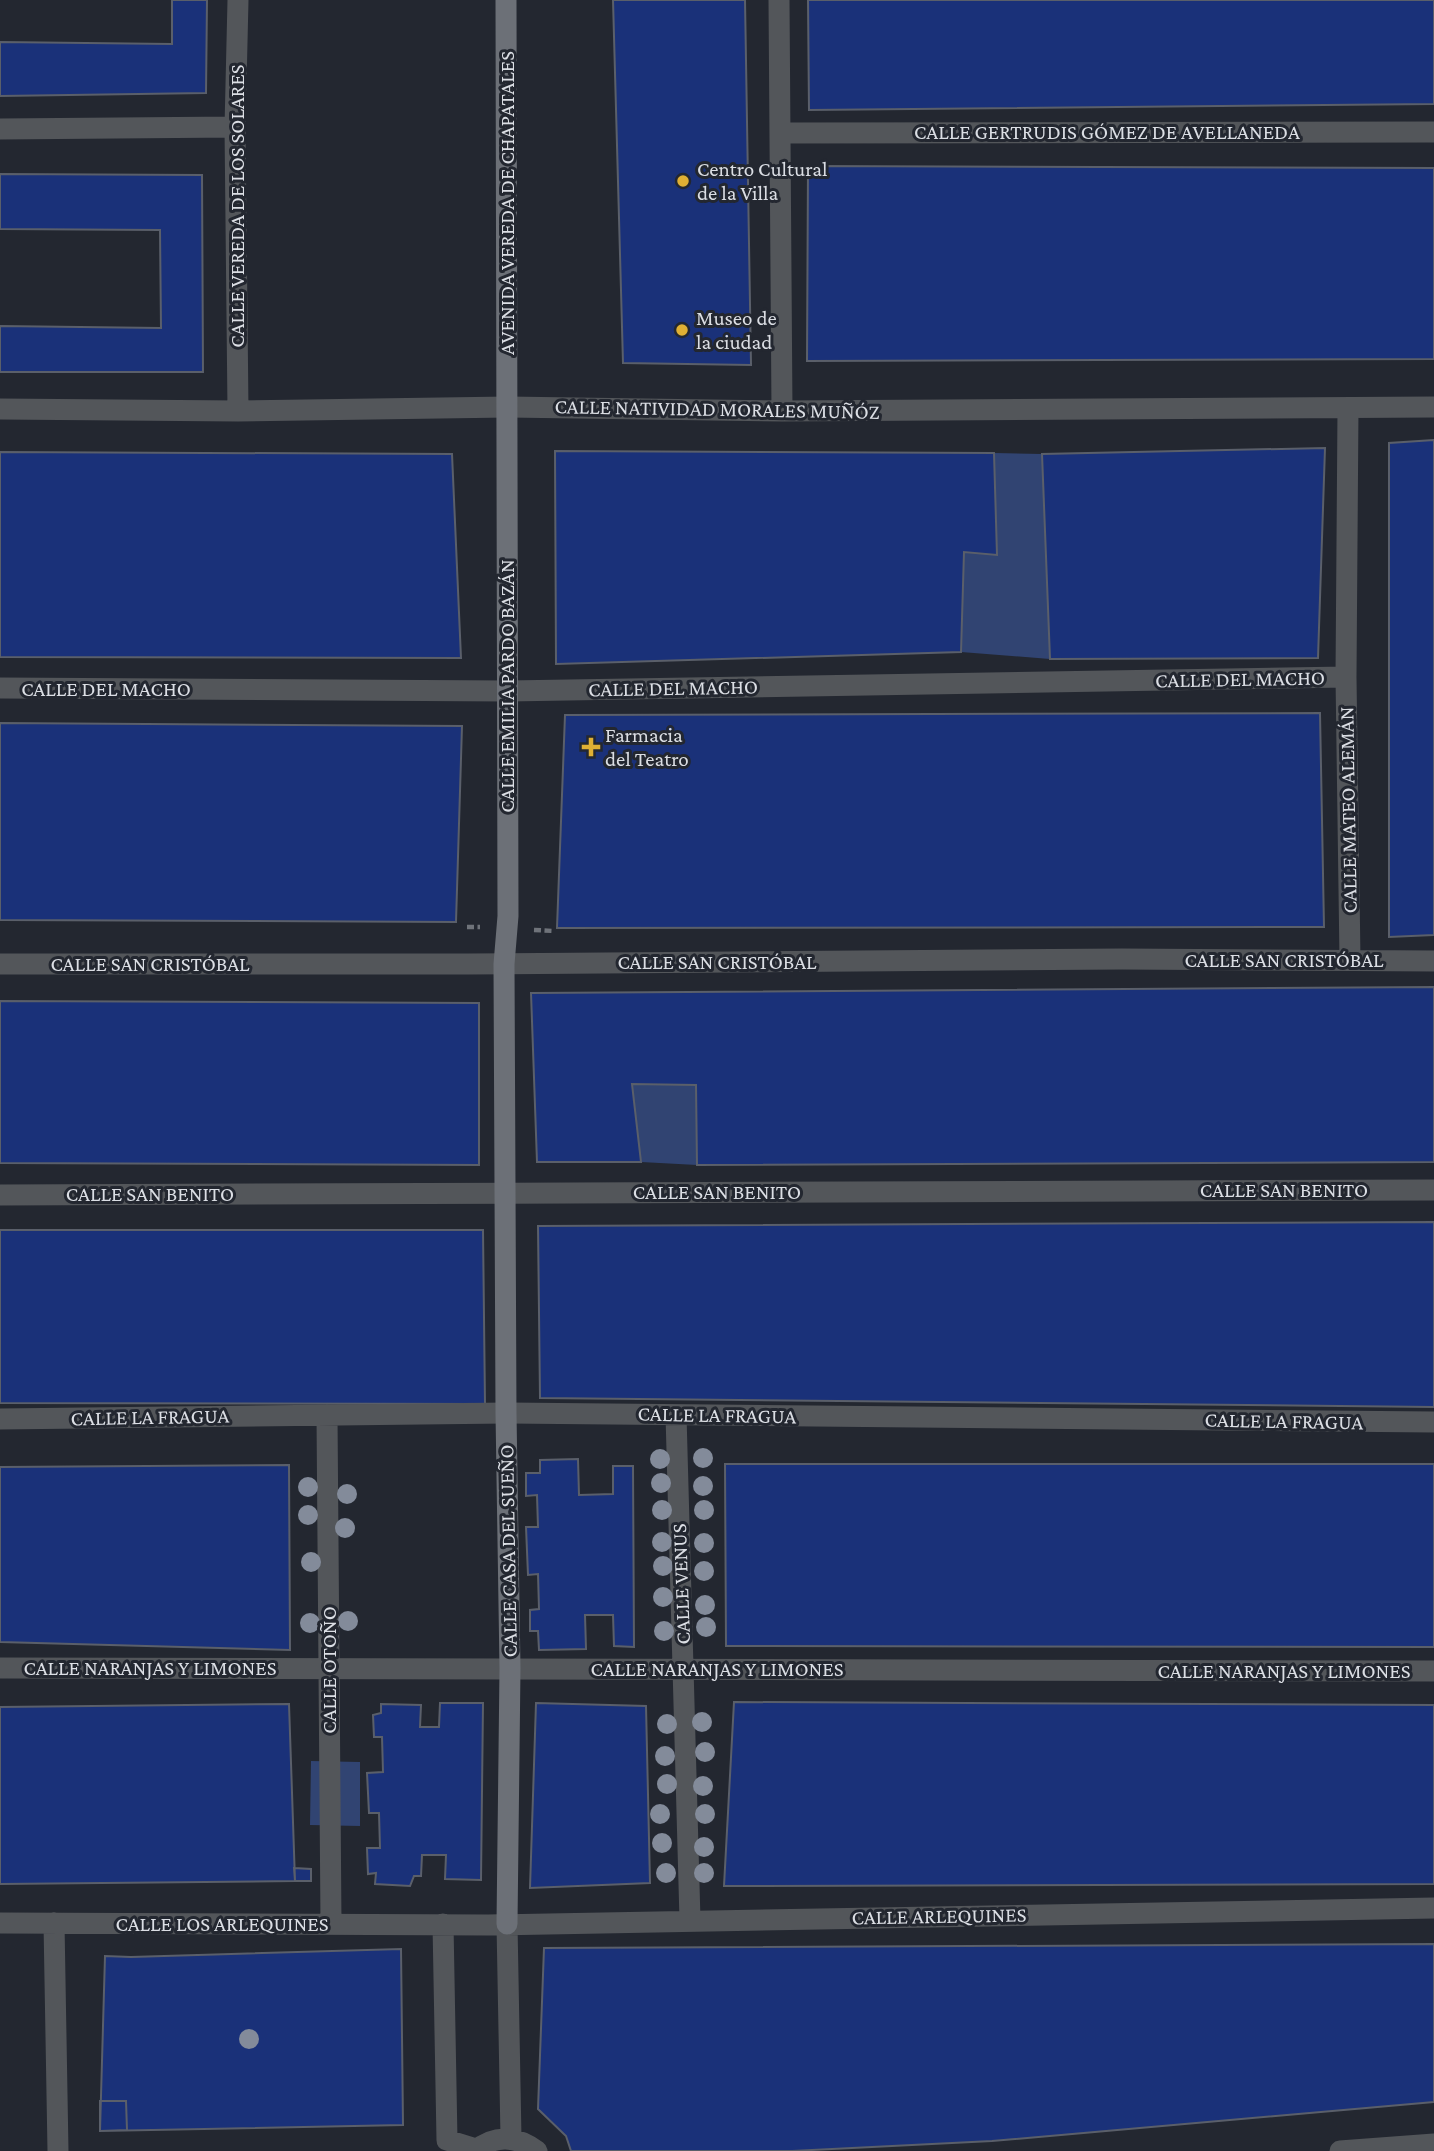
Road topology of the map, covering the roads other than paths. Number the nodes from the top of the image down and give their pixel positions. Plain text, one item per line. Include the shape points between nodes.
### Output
1 (238, 0) edge
2 (506, 0) edge
3 (779, 0) edge
4 (236, 127) junction
5 (0, 129) edge
6 (1434, 132) edge
7 (780, 133) junction
8 (508, 407) junction
9 (1434, 407) edge
10 (1348, 408) junction
11 (0, 409) edge
12 (238, 411) junction
13 (782, 411) junction
14 (1346, 677) junction
15 (0, 688) edge
16 (506, 691) junction
17 (1350, 960) junction
18 (1434, 961) edge
19 (0, 964) edge
20 (504, 964) junction
21 (1434, 1190) edge
22 (506, 1192) junction
23 (0, 1195) edge
24 (506, 1413) junction
25 (327, 1415) junction
26 (676, 1415) junction
27 (0, 1419) edge
28 (1434, 1422) edge
29 (0, 1668) edge
30 (329, 1668) junction
31 (510, 1668) junction
32 (683, 1668) junction
33 (1434, 1671) edge
34 (1434, 1908) edge
35 (690, 1920) junction
36 (0, 1923) edge
37 (54, 1923) junction
38 (507, 1923) junction
39 (331, 1924) junction
40 (443, 1924) junction
41 (511, 2138) junction
42 (1434, 2144) edge
43 (475, 2150) edge
44 (58, 2151) edge
45 (537, 2151) edge
46 (1340, 2151) edge

1 - 4 street, CALLE VEREDA DE LOS SOLARES
2 - 8 street, AVENIDA VEREDA DE CHAPATALES
3 - 7 street
4 - 5 street
4 - 12 street, CALLE VEREDA DE LOS SOLARES
6 - 7 street, CALLE GERTRUDIS GÓMEZ DE AVELLANEDA
7 - 13 street
8 - 12 street, CALLE NATIVIDAD MORALES MUÑÓZ
8 - 13 street, CALLE NATIVIDAD MORALES MUÑÓZ
8 - 16 street, CALLE EMILIA PARDO BAZÁN
9 - 10 street, CALLE NATIVIDAD MORALES MUÑÓZ
10 - 13 street, CALLE NATIVIDAD MORALES MUÑÓZ
10 - 14 street, CALLE MATEO ALEMÁN
11 - 12 street, CALLE NATIVIDAD MORALES MUÑÓZ
14 - 16 street, CALLE DEL MACHO
14 - 17 street, CALLE MATEO ALEMÁN
15 - 16 street, CALLE DEL MACHO
16 - 20 street, CALLE EMILIA PARDO BAZÁN via 508,916
17 - 18 street, CALLE SAN CRISTÓBAL
17 - 20 street, CALLE SAN CRISTÓBAL
19 - 20 street, CALLE SAN CRISTÓBAL
20 - 22 street, CALLE CASA DEL SUEÑO
21 - 22 street, CALLE SAN BENITO
22 - 23 street, CALLE SAN BENITO
22 - 24 street, CALLE CASA DEL SUEÑO
24 - 25 street, CALLE LA FRAGUA
24 - 26 street, CALLE LA FRAGUA
24 - 31 street, CALLE CASA DEL SUEÑO
25 - 27 street, CALLE LA FRAGUA
25 - 30 street, CALLE OTOÑO
26 - 28 street, CALLE LA FRAGUA
26 - 32 street, CALLE VENUS
29 - 30 street, CALLE NARANJAS Y LIMONES
30 - 31 street, CALLE NARANJAS Y LIMONES
30 - 39 street, CALLE OTOÑO
31 - 32 street, CALLE NARANJAS Y LIMONES
31 - 38 street, CALLE CASA DEL SUEÑO
32 - 33 street, CALLE NARANJAS Y LIMONES
32 - 35 street, CALLE VENUS
34 - 35 street, CALLE ARLEQUINES
35 - 38 street, CALLE ARLEQUINES
36 - 37 street, CALLE LOS ARLEQUINES
37 - 39 street, CALLE LOS ARLEQUINES
37 - 44 street
38 - 40 street, CALLE ARLEQUINES
38 - 41 street, CALLE CASA DEL SUEÑO
39 - 40 street, CALLE LOS ARLEQUINES
40 - 43 street via 447,2140
41 - 43 street via 486,2142
41 - 45 street
42 - 46 street

